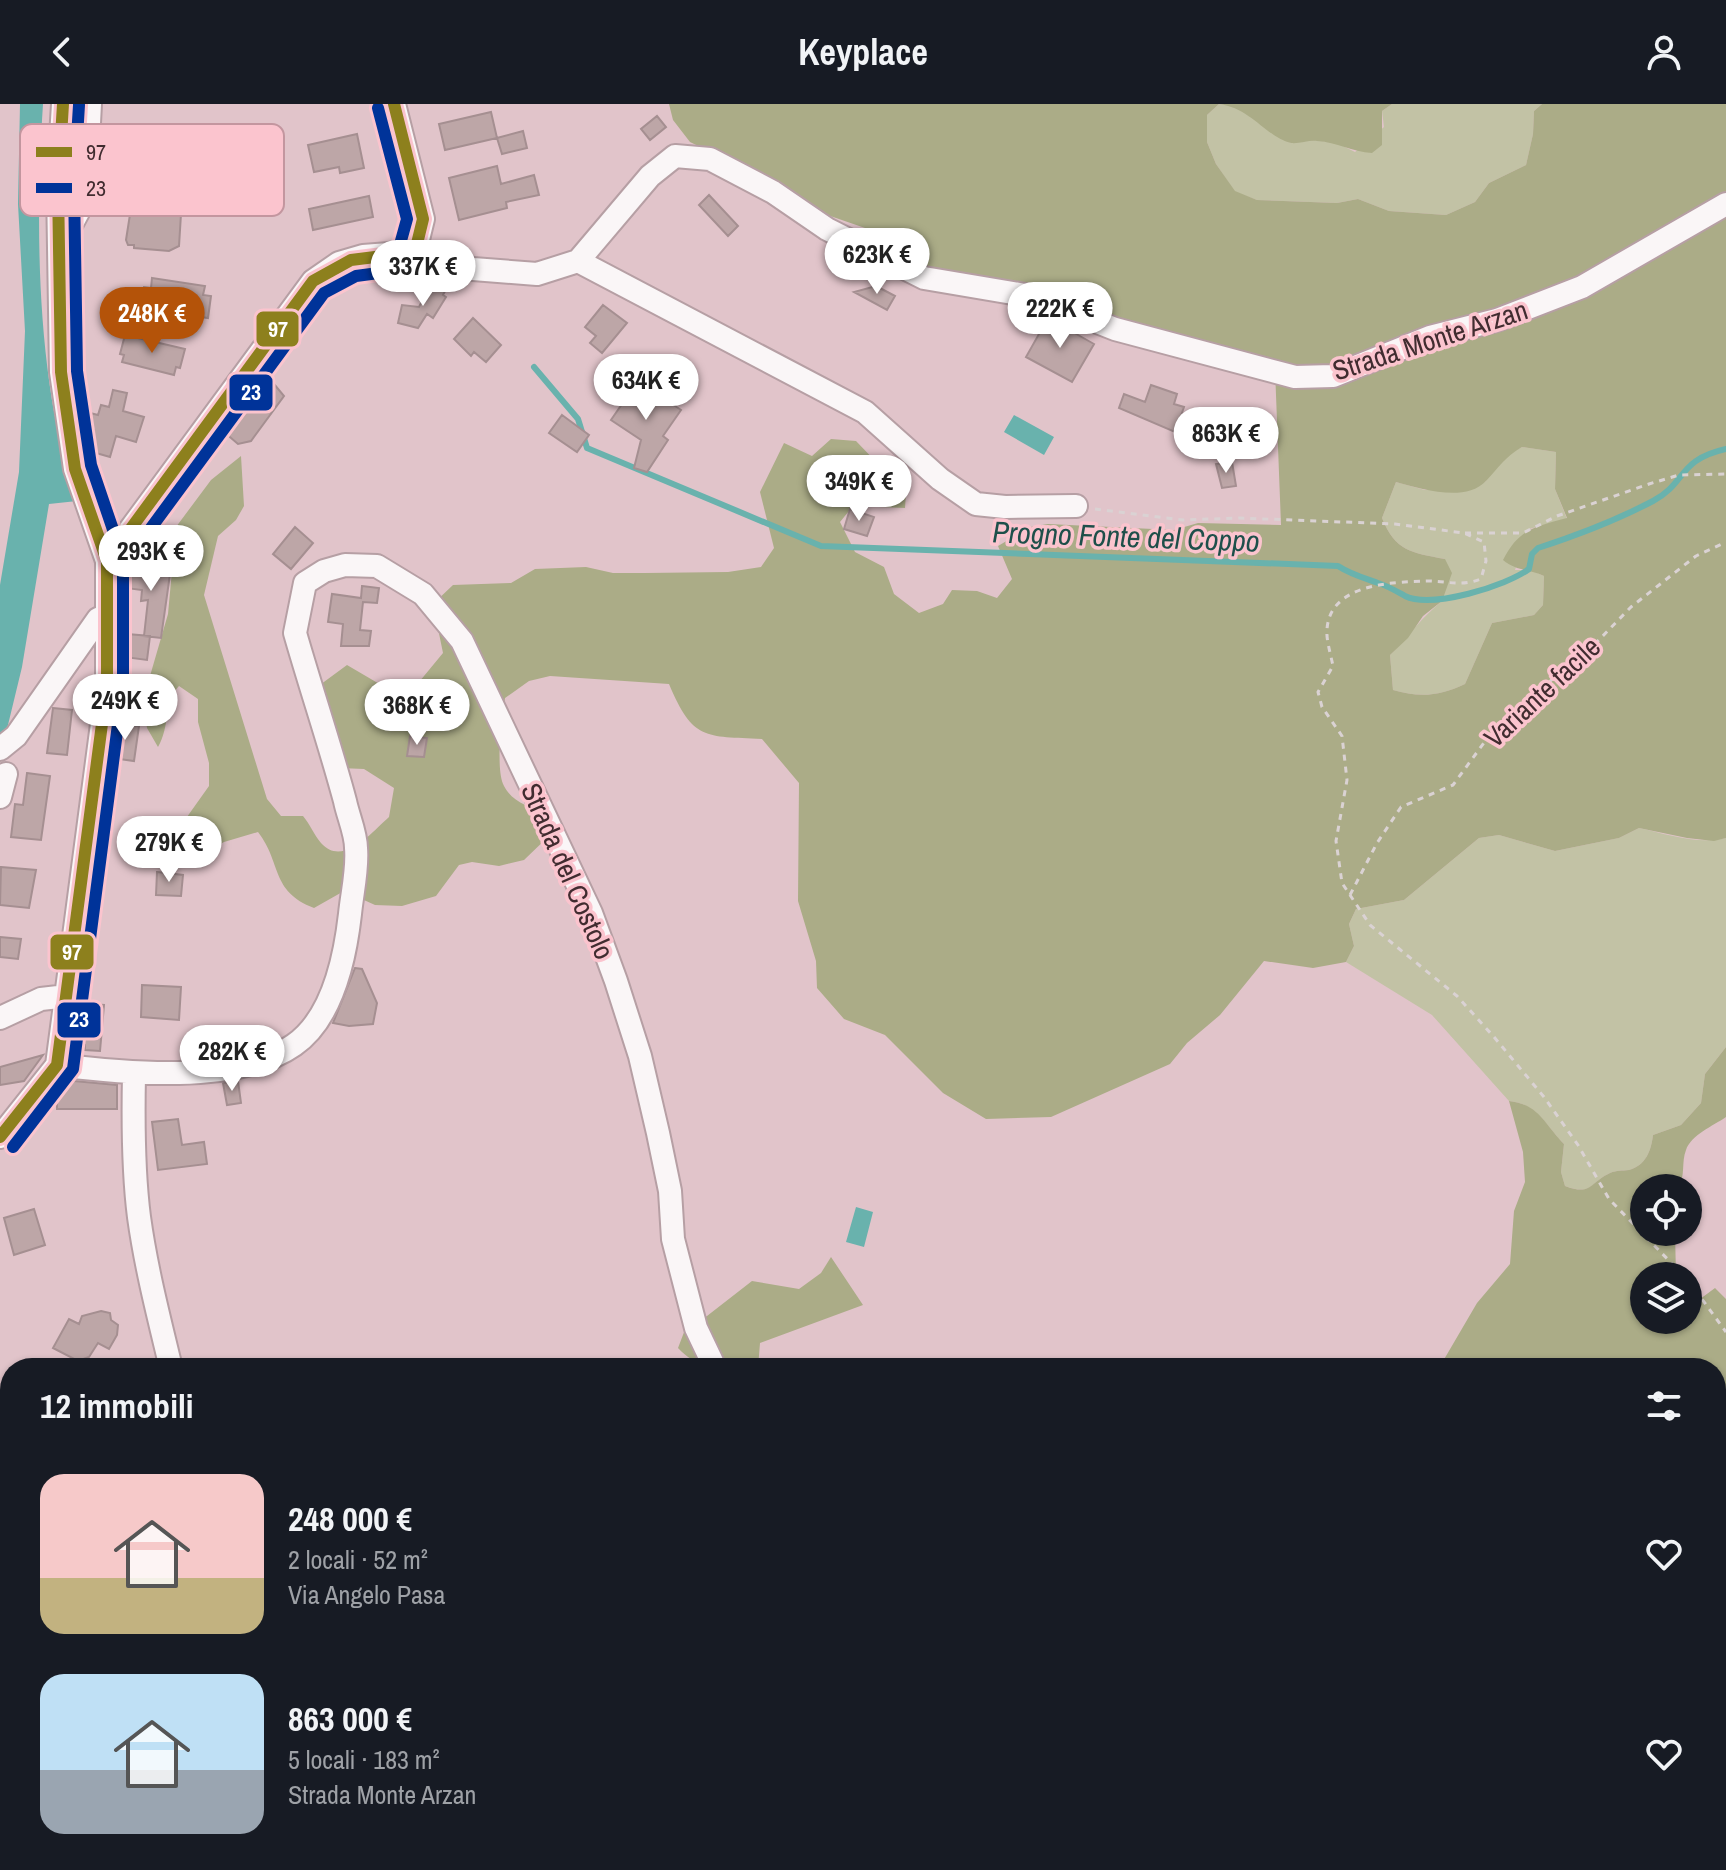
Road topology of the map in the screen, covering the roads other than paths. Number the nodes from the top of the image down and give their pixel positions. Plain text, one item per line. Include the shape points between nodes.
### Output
1 (63, 104) edge
2 (90, 104) edge
3 (394, 104) edge
4 (62, 124) edge
5 (89, 124) edge
6 (1726, 204) edge
7 (59, 216) edge
8 (76, 216) edge
9 (58, 249) junction
10 (415, 252) junction
11 (578, 261) junction
12 (1076, 506) road end
13 (107, 561) junction
14 (107, 615) junction
15 (0, 749) edge
16 (6, 774) dead end
17 (0, 797) edge
18 (67, 996) junction
19 (0, 1018) edge
20 (57, 1065) junction
21 (134, 1075) junction
22 (0, 1137) edge
23 (168, 1358) edge
24 (710, 1358) edge

1 - 4 street
2 - 5 street
3 - 10 street via 423,219
6 - 11 street, Strada Monte Arzan via 1582,287 1497,320 1430,337 1333,376 1295,377 1115,329 1031,296 924,278 827,229 773,192 710,159 675,156 650,176
7 - 9 street
8 - 9 street
9 - 13 street via 61,372 75,469
10 - 11 street via 473,269 537,274
10 - 13 street via 351,259 313,281
11 - 12 street via 865,412 976,504
13 - 14 street
14 - 15 street via 98,619 16,736
14 - 18 street via 107,686
16 - 17 street
18 - 19 street via 41,999
18 - 20 street
20 - 21 street, Strada del Costolo
20 - 22 street
21 - 23 street via 139,1215
21 - 24 street, Strada del Costolo via 192,1072 266,1058 294,1045 327,1001 346,953 357,848 295,633 305,583 345,565 377,566 423,594 462,641 591,913 640,1056 670,1191 673,1239 696,1328

